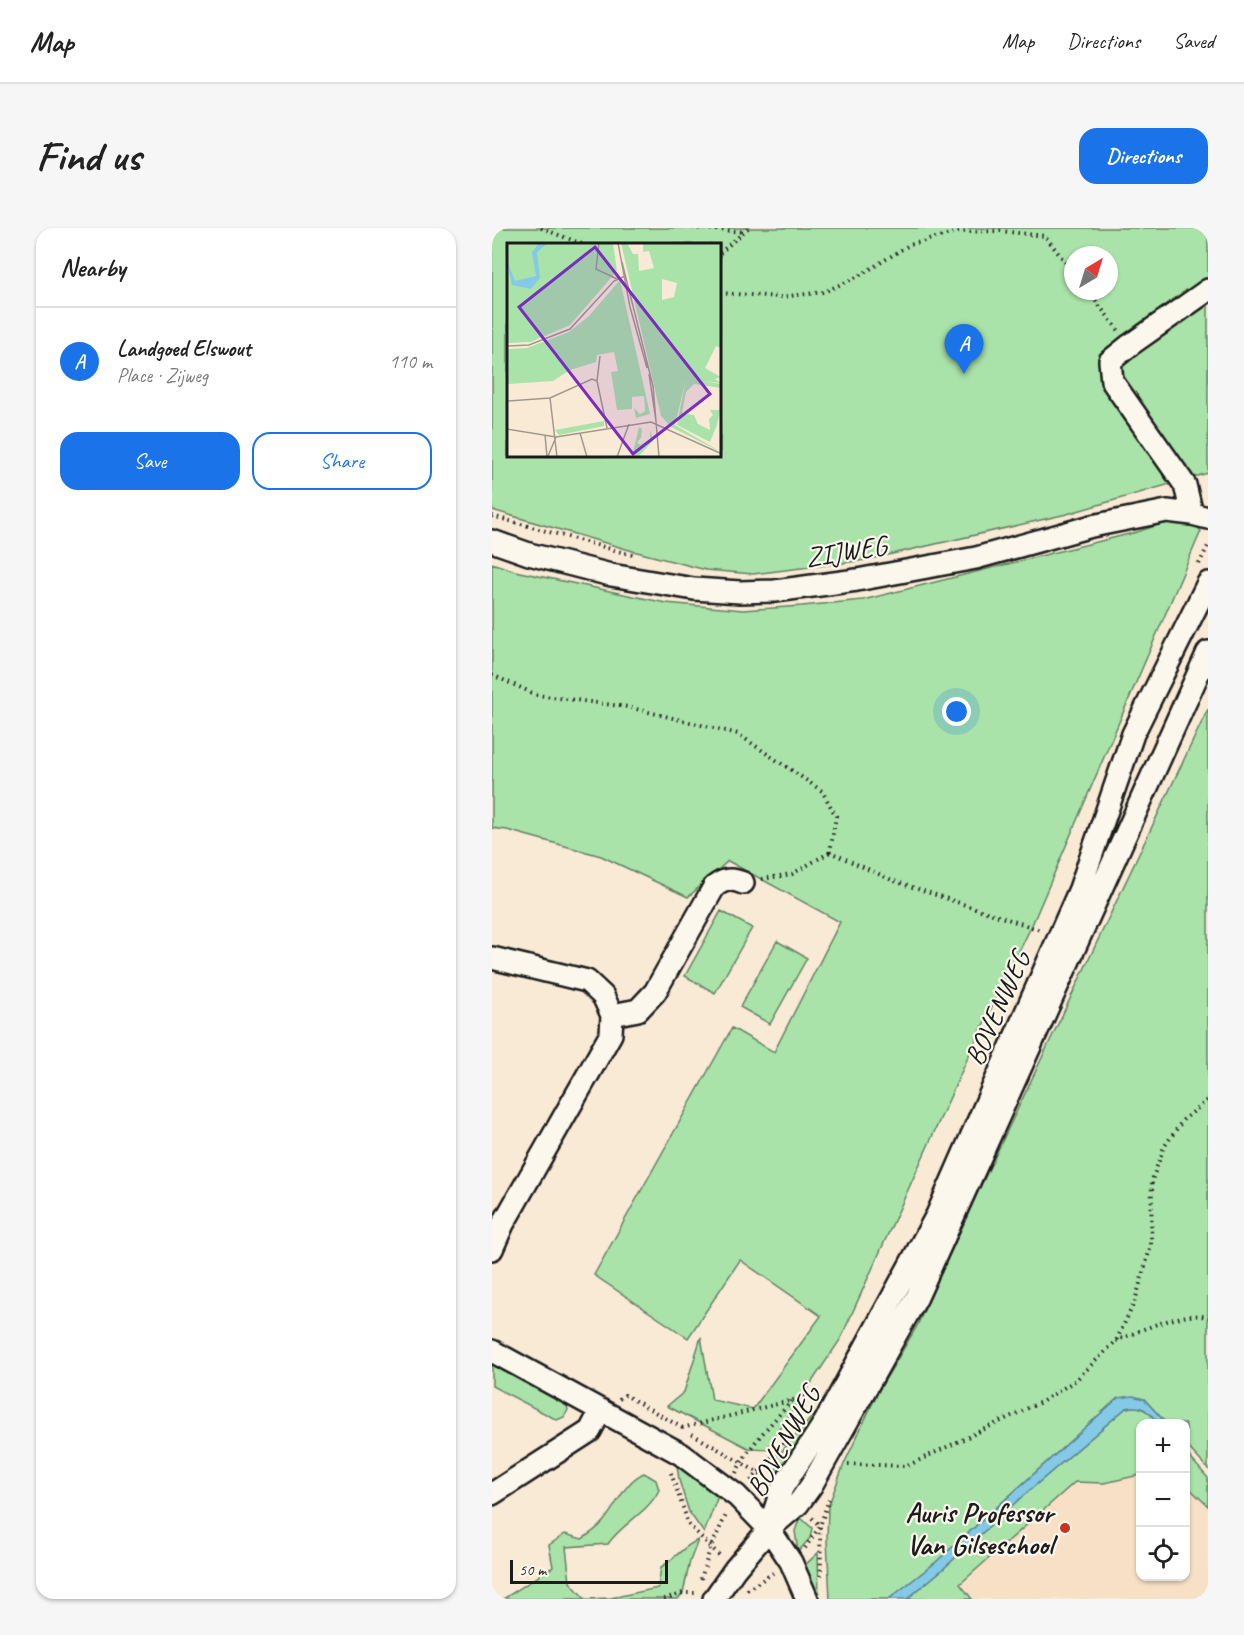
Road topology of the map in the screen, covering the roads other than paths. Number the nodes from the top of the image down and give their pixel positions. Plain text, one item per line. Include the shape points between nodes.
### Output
1 (1208, 290) edge
2 (1200, 516) edge
3 (492, 541) edge
4 (1208, 583) edge
5 (1208, 652) edge
6 (743, 883) road end
7 (492, 958) edge
8 (612, 1015) junction
9 (492, 1249) edge
10 (492, 1351) edge
11 (601, 1410) junction
12 (492, 1494) edge
13 (769, 1528) junction
14 (705, 1596) edge
15 (807, 1599) edge

1 - 2 street via 1110,362 1112,381 1185,485
2 - 3 street, ZIJWEG via 1167,512 1092,526 976,558 775,591 694,589 611,575
4 - 13 street, BOVENWEG via 1133,734 1080,889 937,1215 825,1422 782,1488
5 - 13 street, BOVENWEG via 916,1297 811,1486 798,1504
6 - 8 street via 733,878 714,887 655,992 638,1010
7 - 8 street via 587,981 603,996
8 - 9 street via 611,1034
10 - 11 street
11 - 12 street via 590,1431
11 - 13 street via 681,1454
13 - 14 street via 735,1569
13 - 15 street via 791,1562

